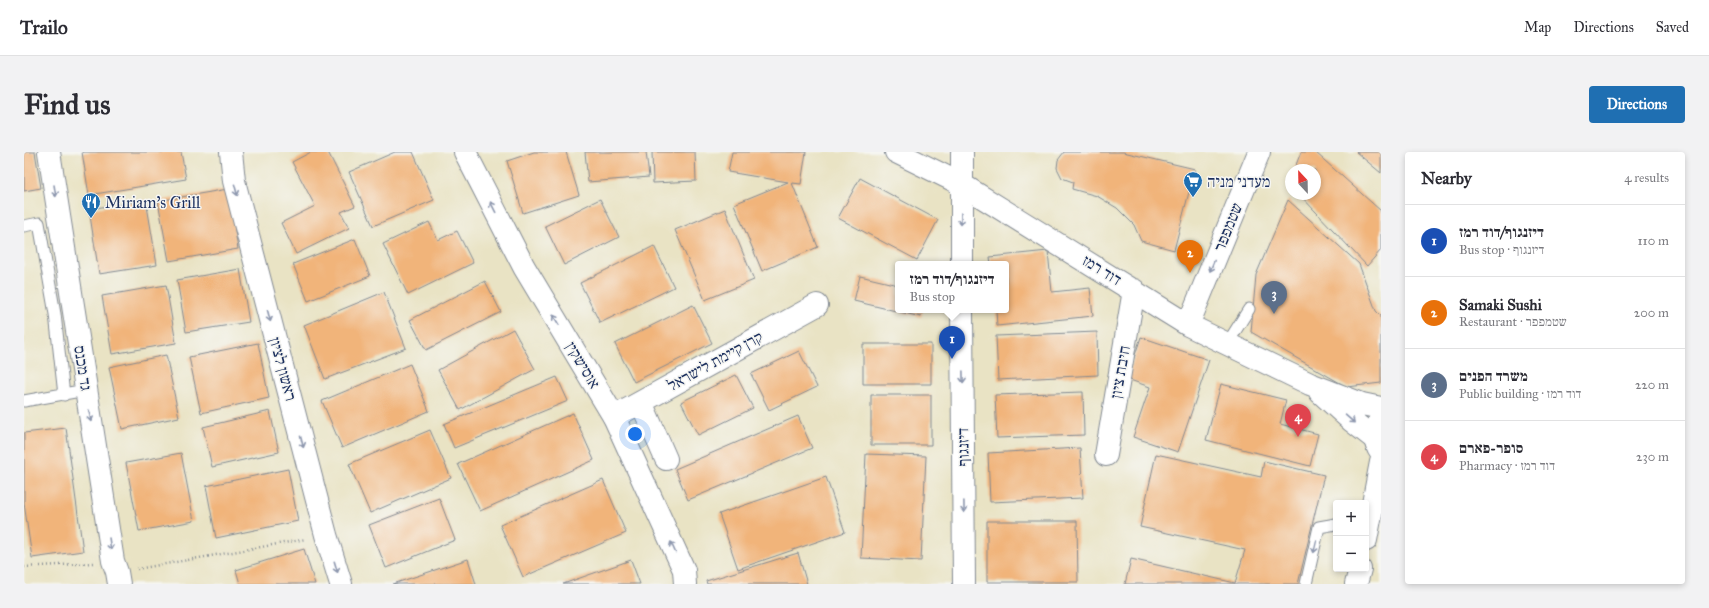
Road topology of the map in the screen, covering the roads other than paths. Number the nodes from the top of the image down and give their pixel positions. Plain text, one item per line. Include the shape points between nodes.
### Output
1 (49, 152) edge
2 (231, 152) edge
3 (465, 152) edge
4 (896, 152) edge
5 (962, 152) edge
6 (1259, 152) edge
7 (929, 158) edge
8 (961, 184) junction
9 (50, 221) junction
10 (24, 226) edge
11 (962, 261) edge
12 (1134, 290) junction
13 (817, 305) dead end
14 (1249, 309) dead end
15 (65, 311) junction
16 (962, 313) edge
17 (1188, 325) junction
18 (1227, 344) junction
19 (1310, 384) junction
20 (86, 390) junction
21 (64, 395) junction
22 (24, 401) edge
23 (641, 402) junction
24 (1381, 408) edge
25 (614, 417) junction
26 (1379, 437) edge
27 (1106, 455) dead end
28 (666, 459) dead end
29 (1381, 462) edge
30 (1369, 516) edge
31 (1333, 525) edge
32 (1359, 572) edge
33 (116, 573) edge
34 (341, 584) edge
35 (685, 584) edge
36 (964, 584) edge
37 (1306, 584) edge
38 (1356, 584) edge

1 -> 9 street, גד מכנס
2 -> 34 street, ראשון לציון via 234,181
25 -> 3 street, אוסישקין via 524,267
4 - 7 street, דוד רמז
5 - 8 street
6 -> 17 street, שטמפפר
7 - 8 street, דוד רמז
8 -> 11 street
8 - 12 street, דוד רמז
9 - 10 lane
9 - 15 street, גד מכנס
12 - 17 street, דוד רמז
12 - 27 street, חיבת ציון
13 - 23 street, קרן קיימת לישראל
14 - 18 lane
15 - 20 street, גד מכנס
15 - 21 lane
16 -> 36 street, דיזנגוף
17 - 18 street, דוד רמז
18 - 19 street, דוד רמז
19 - 24 street, דוד רמז via 1362,404
19 -> 26 street, דוד רמז via 1352,421
20 - 21 lane
20 -> 33 street, גד מכנס
21 - 22 lane
23 - 25 street, קרן קיימת לישראל
23 - 28 street
35 -> 25 street, אוסישקין via 684,570
29 - 30 street
31 -> 37 lane via 1319,527
32 - 38 street

